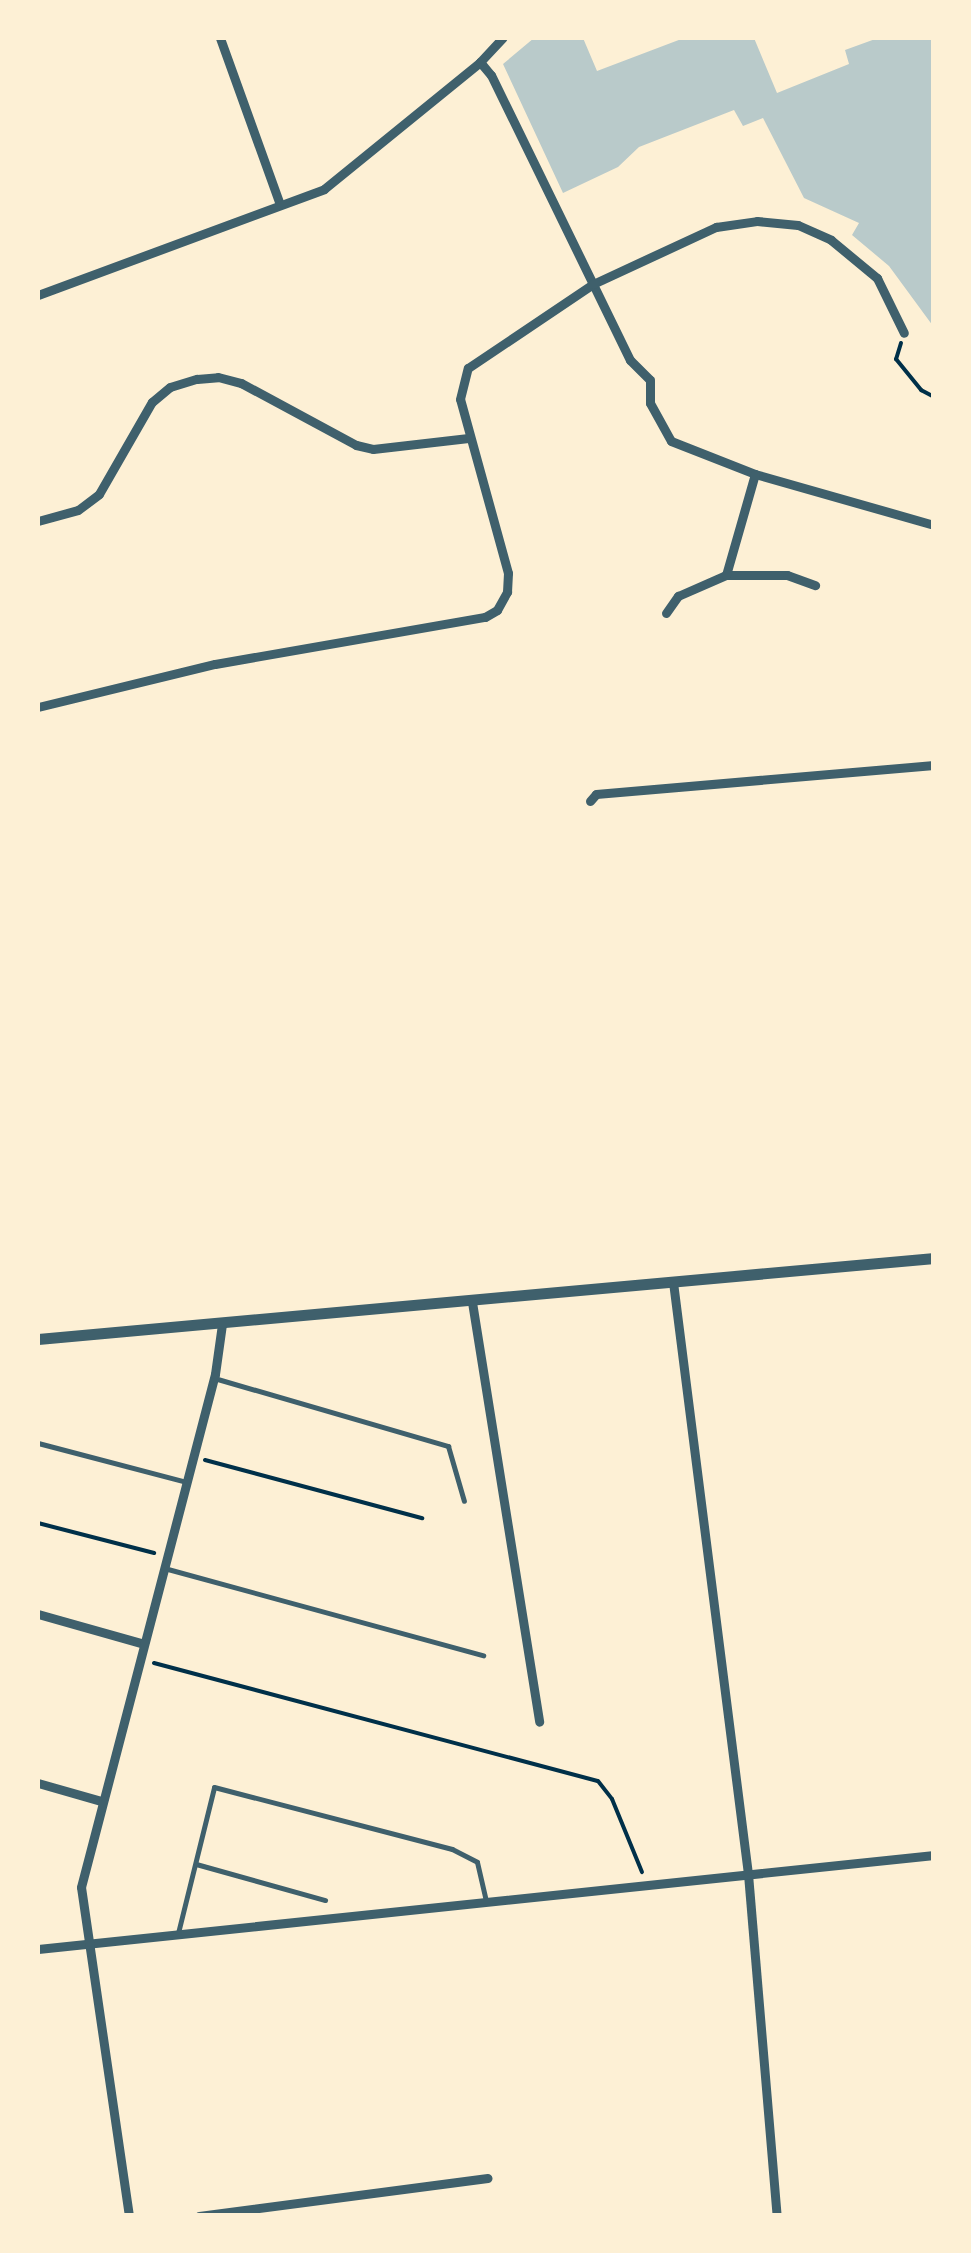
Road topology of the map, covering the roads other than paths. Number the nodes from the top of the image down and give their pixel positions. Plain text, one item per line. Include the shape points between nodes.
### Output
1 (220, 38) edge
2 (502, 38) edge
3 (480, 62) junction
4 (280, 205) junction
5 (593, 284) junction
6 (38, 295) edge
7 (904, 333) road end
8 (468, 438) junction
9 (755, 474) junction
10 (38, 521) edge
11 (934, 524) edge
12 (726, 575) junction
13 (815, 585) dead end
14 (666, 613) dead end
15 (38, 707) edge
16 (934, 765) edge
17 (590, 801) dead end
18 (934, 1258) edge
19 (673, 1282) junction
20 (472, 1302) junction
21 (222, 1324) junction
22 (38, 1339) edge
23 (214, 1378) junction
24 (38, 1443) edge
25 (187, 1482) junction
26 (464, 1501) dead end
27 (164, 1568) junction
28 (38, 1614) edge
29 (144, 1644) junction
30 (483, 1655) dead end
31 (539, 1722) dead end
32 (38, 1783) edge
33 (101, 1801) junction
34 (934, 1855) edge
35 (196, 1864) junction
36 (748, 1874) junction
37 (325, 1900) dead end
38 (487, 1903) junction
39 (178, 1933) junction
40 (88, 1944) junction
41 (38, 1949) edge
42 (488, 2178) dead end
43 (130, 2216) edge
44 (200, 2216) edge
45 (777, 2216) edge

1 - 4 street
2 - 3 street
3 - 4 street via 349,172
3 - 5 street
4 - 6 street
5 - 7 street via 716,227 757,221 798,226 831,240 877,278
5 - 8 street via 468,368 460,399
5 - 9 street via 630,360 650,380 650,403 671,442
8 - 10 street via 373,449 241,383 197,379 170,386 152,402 99,494 78,510
8 - 15 street via 508,573 506,592 485,617 224,662
9 - 11 street
9 - 12 street
12 - 13 street via 787,575
12 - 14 street via 678,596
16 - 17 street via 596,794
18 - 19 street
19 - 20 street
19 - 36 street
20 - 21 street
20 - 31 street
21 - 22 street
21 - 23 street
23 - 25 street
23 - 26 lane via 448,1446
24 - 25 lane
25 - 27 street
27 - 29 street
27 - 30 lane
28 - 29 street
29 - 33 street
32 - 33 street
33 - 40 street via 80,1887
34 - 36 street
35 - 37 lane
35 - 38 lane via 214,1787 452,1849 477,1862
35 - 39 lane
36 - 38 street
36 - 45 street
38 - 39 street
39 - 40 street
40 - 41 street
40 - 43 street
42 - 44 street

